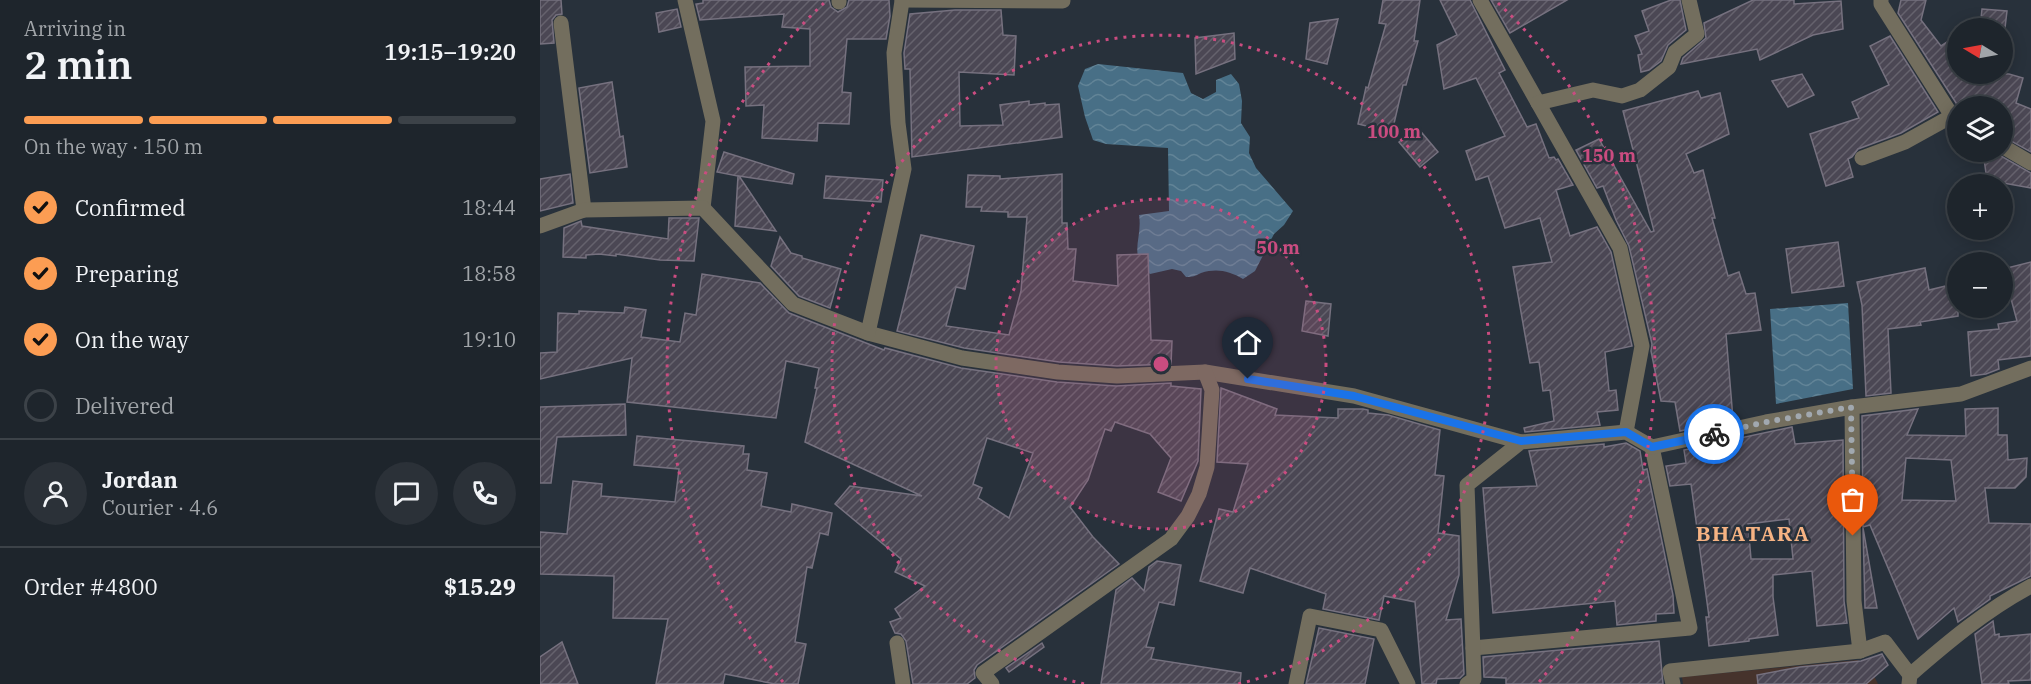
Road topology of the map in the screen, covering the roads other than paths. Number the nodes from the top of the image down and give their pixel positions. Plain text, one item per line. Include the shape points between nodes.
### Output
1 (685, 0) edge
2 (1689, 0) edge
3 (1881, 0) edge
4 (902, 1) edge
5 (1063, 1) edge
6 (1482, 1) edge
7 (561, 23) dead end
8 (1538, 103) junction
9 (1947, 105) edge
10 (1947, 121) edge
11 (2013, 152) edge
12 (1862, 158) dead end
13 (2031, 163) edge
14 (703, 208) junction
15 (584, 210) junction
16 (540, 226) edge
17 (868, 333) junction
18 (2031, 368) edge
19 (1205, 372) junction
20 (1851, 407) junction
21 (1626, 432) junction
22 (1521, 441) junction
23 (1652, 447) junction
24 (2031, 586) edge
25 (897, 643) dead end
26 (1473, 648) junction
27 (1860, 651) junction
28 (1910, 680) edge
29 (903, 684) edge
30 (992, 684) edge
31 (1296, 684) edge
32 (1408, 684) edge
33 (1467, 684) edge
34 (1673, 684) edge

1 - 14 street via 714,121
2 - 8 street via 1697,34 1676,52 1669,67 1640,90 1622,96 1593,90
3 - 9 street
4 - 5 street
4 - 17 street via 894,54 904,169
6 - 8 street
7 - 15 street
8 - 21 street via 1620,248 1642,346
10 - 12 street
11 - 13 street
14 - 15 street
14 - 17 street via 793,304
15 - 16 street
17 - 19 street via 962,358 1058,372 1117,376
18 - 20 street via 1961,394
19 - 22 street via 1354,396
19 - 30 street via 1212,390 1208,467 1188,516 1171,539 1155,552 983,674
20 - 23 street
20 - 27 street via 1854,601
21 - 22 street
21 - 23 street
22 - 26 street via 1467,485
23 - 26 street via 1690,628
24 - 28 street via 1961,631
25 - 29 street
26 - 33 street via 1474,679
27 - 28 street via 1885,642
27 - 34 street via 1671,671
31 - 32 street via 1310,616 1381,630

